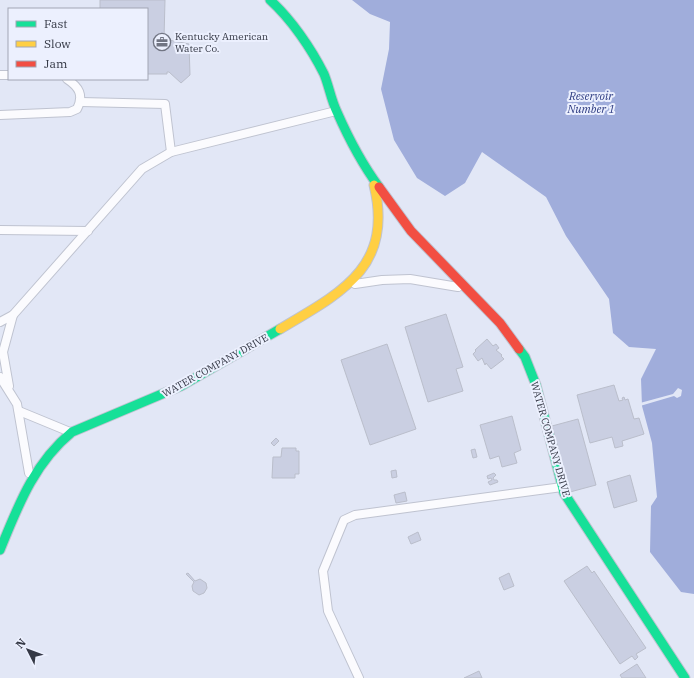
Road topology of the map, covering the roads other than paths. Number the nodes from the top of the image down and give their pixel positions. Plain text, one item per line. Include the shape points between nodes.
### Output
1 (270, 0) edge
2 (69, 80) edge
3 (80, 102) junction
4 (336, 111) junction
5 (0, 115) edge
6 (171, 152) junction
7 (371, 176) junction
8 (0, 230) edge
9 (88, 231) junction
10 (350, 285) junction
11 (466, 288) junction
12 (13, 315) junction
13 (0, 322) edge
14 (0, 377) edge
15 (9, 389) junction
16 (18, 411) junction
17 (72, 433) junction
18 (30, 480) junction
19 (563, 487) junction
20 (0, 550) edge
21 (359, 678) edge
22 (685, 678) edge

1 - 4 street, WATER COMPANY DRIVE via 280,8 312,53 324,75
2 - 3 lane via 75,84 81,94
3 - 5 lane via 77,109 70,112
3 - 6 lane via 165,104
4 - 6 lane
4 - 7 street, WATER COMPANY DRIVE
6 - 9 lane via 142,169
7 - 10 street, WATER COMPANY DRIVE via 380,209 377,242 366,264
7 - 11 street, WATER COMPANY DRIVE via 411,231
8 - 9 lane
9 - 12 lane
10 - 11 lane via 410,279
10 - 17 street, WATER COMPANY DRIVE via 333,298 190,382 166,394 85,425
11 - 19 street, WATER COMPANY DRIVE via 500,324 525,357 536,385
12 - 13 lane
12 - 15 lane via 3,352
14 - 15 lane
15 - 16 lane
16 - 17 lane
16 - 18 lane
17 - 18 street, WATER COMPANY DRIVE via 56,446
18 - 20 street, WATER COMPANY DRIVE
19 - 21 lane via 355,515 344,520 323,571 328,611
19 - 22 street, WATER COMPANY DRIVE via 573,509

